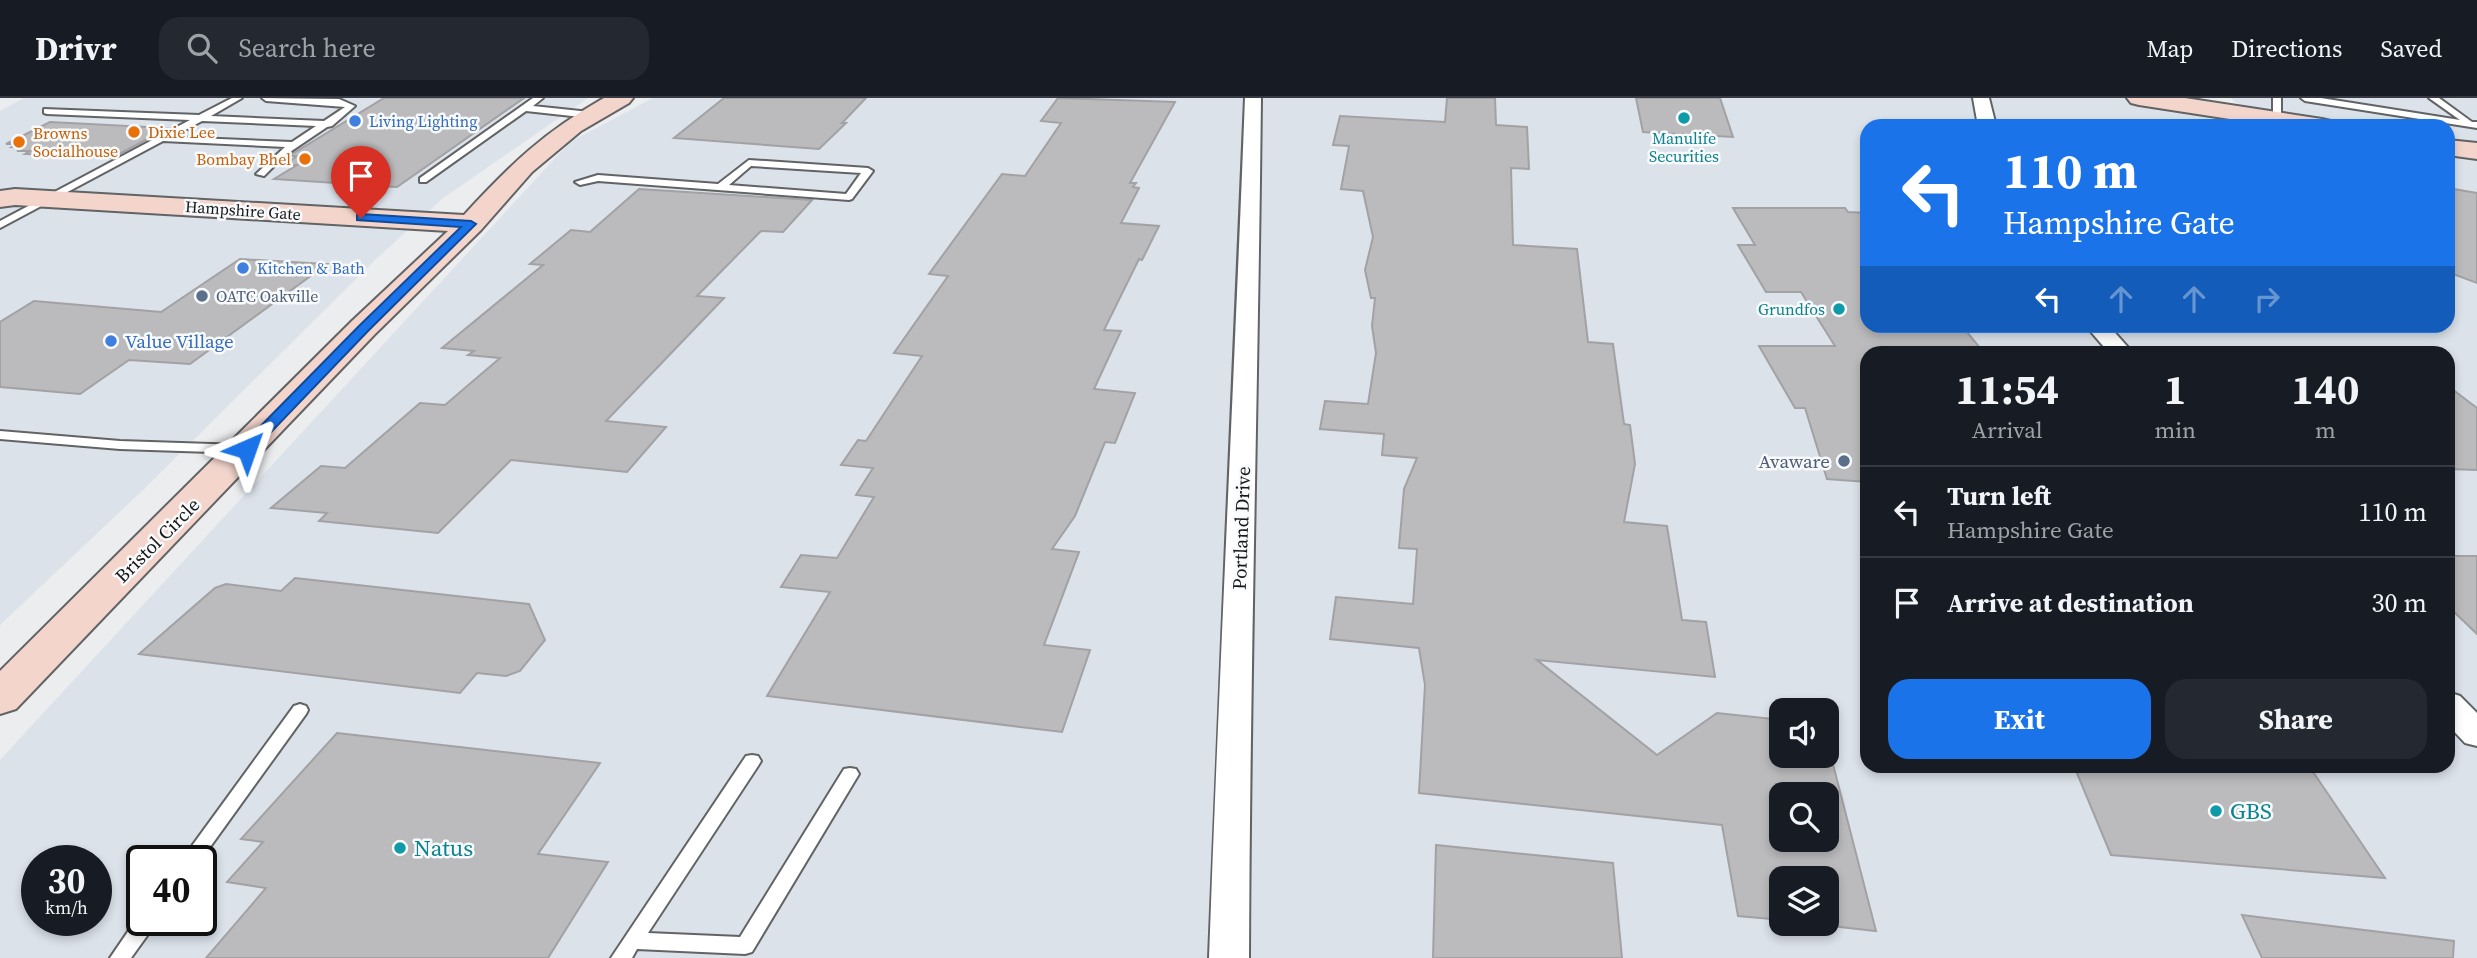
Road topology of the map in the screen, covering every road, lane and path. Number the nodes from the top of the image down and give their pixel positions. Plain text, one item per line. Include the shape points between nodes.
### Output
1 (238, 98) edge
2 (266, 98) edge
3 (539, 98) edge
4 (621, 98) edge
5 (1253, 98) edge
6 (1981, 98) edge
7 (2139, 98) edge
8 (2305, 98) edge
9 (2382, 98) edge
10 (2433, 98) edge
11 (2330, 100) edge
12 (524, 108) junction
13 (2277, 108) edge
14 (47, 111) dead end
15 (2404, 114) junction
16 (590, 115) junction
17 (201, 118) junction
18 (1986, 119) edge
19 (2304, 119) edge
20 (2436, 119) edge
21 (2455, 122) edge
22 (329, 124) junction
23 (2475, 125) edge
24 (162, 139) junction
25 (295, 145) junction
26 (2455, 148) edge
27 (2477, 151) edge
28 (261, 174) dead end
29 (423, 180) dead end
30 (580, 182) dead end
31 (721, 187) junction
32 (5, 195) edge
33 (44, 199) junction
34 (471, 224) junction
35 (0, 225) edge
36 (2104, 333) edge
37 (2116, 346) edge
38 (0, 435) edge
39 (247, 449) junction
40 (0, 698) edge
41 (300, 710) dead end
42 (2455, 711) edge
43 (2477, 734) edge
44 (752, 761) dead end
45 (850, 774) dead end
46 (202, 845) edge
47 (136, 936) edge
48 (634, 941) junction
49 (120, 958) edge
50 (621, 958) edge
51 (1229, 958) edge

1 - 17 lane
2 - 22 lane via 351,106
3 - 12 lane
4 - 16 street, Bristol Circle
5 - 51 street, Portland Drive
6 - 18 street
7 - 13 street
8 - 11 lane
9 - 15 lane
10 - 23 lane
11 - 15 lane
12 - 16 lane
12 - 29 lane
13 - 19 street
14 - 17 lane
15 - 20 lane
16 - 34 street, Bristol Circle via 523,167
17 - 22 lane
17 - 24 lane
21 - 23 lane
22 - 25 lane
24 - 25 lane
24 - 33 lane
25 - 28 lane via 274,158
26 - 27 street
30 - 31 lane via 598,177
31 - 31 lane via 849,197 868,171 749,163
32 - 33 street, Hampshire Gate
33 - 34 street, Hampshire Gate
33 - 35 lane
34 - 39 street, Bristol Circle
36 - 37 street
38 - 39 lane via 120,446
39 - 40 street, Bristol Circle
41 - 46 lane
42 - 43 street
44 - 48 lane
45 - 48 lane via 745,946
47 - 49 lane
48 - 50 lane

